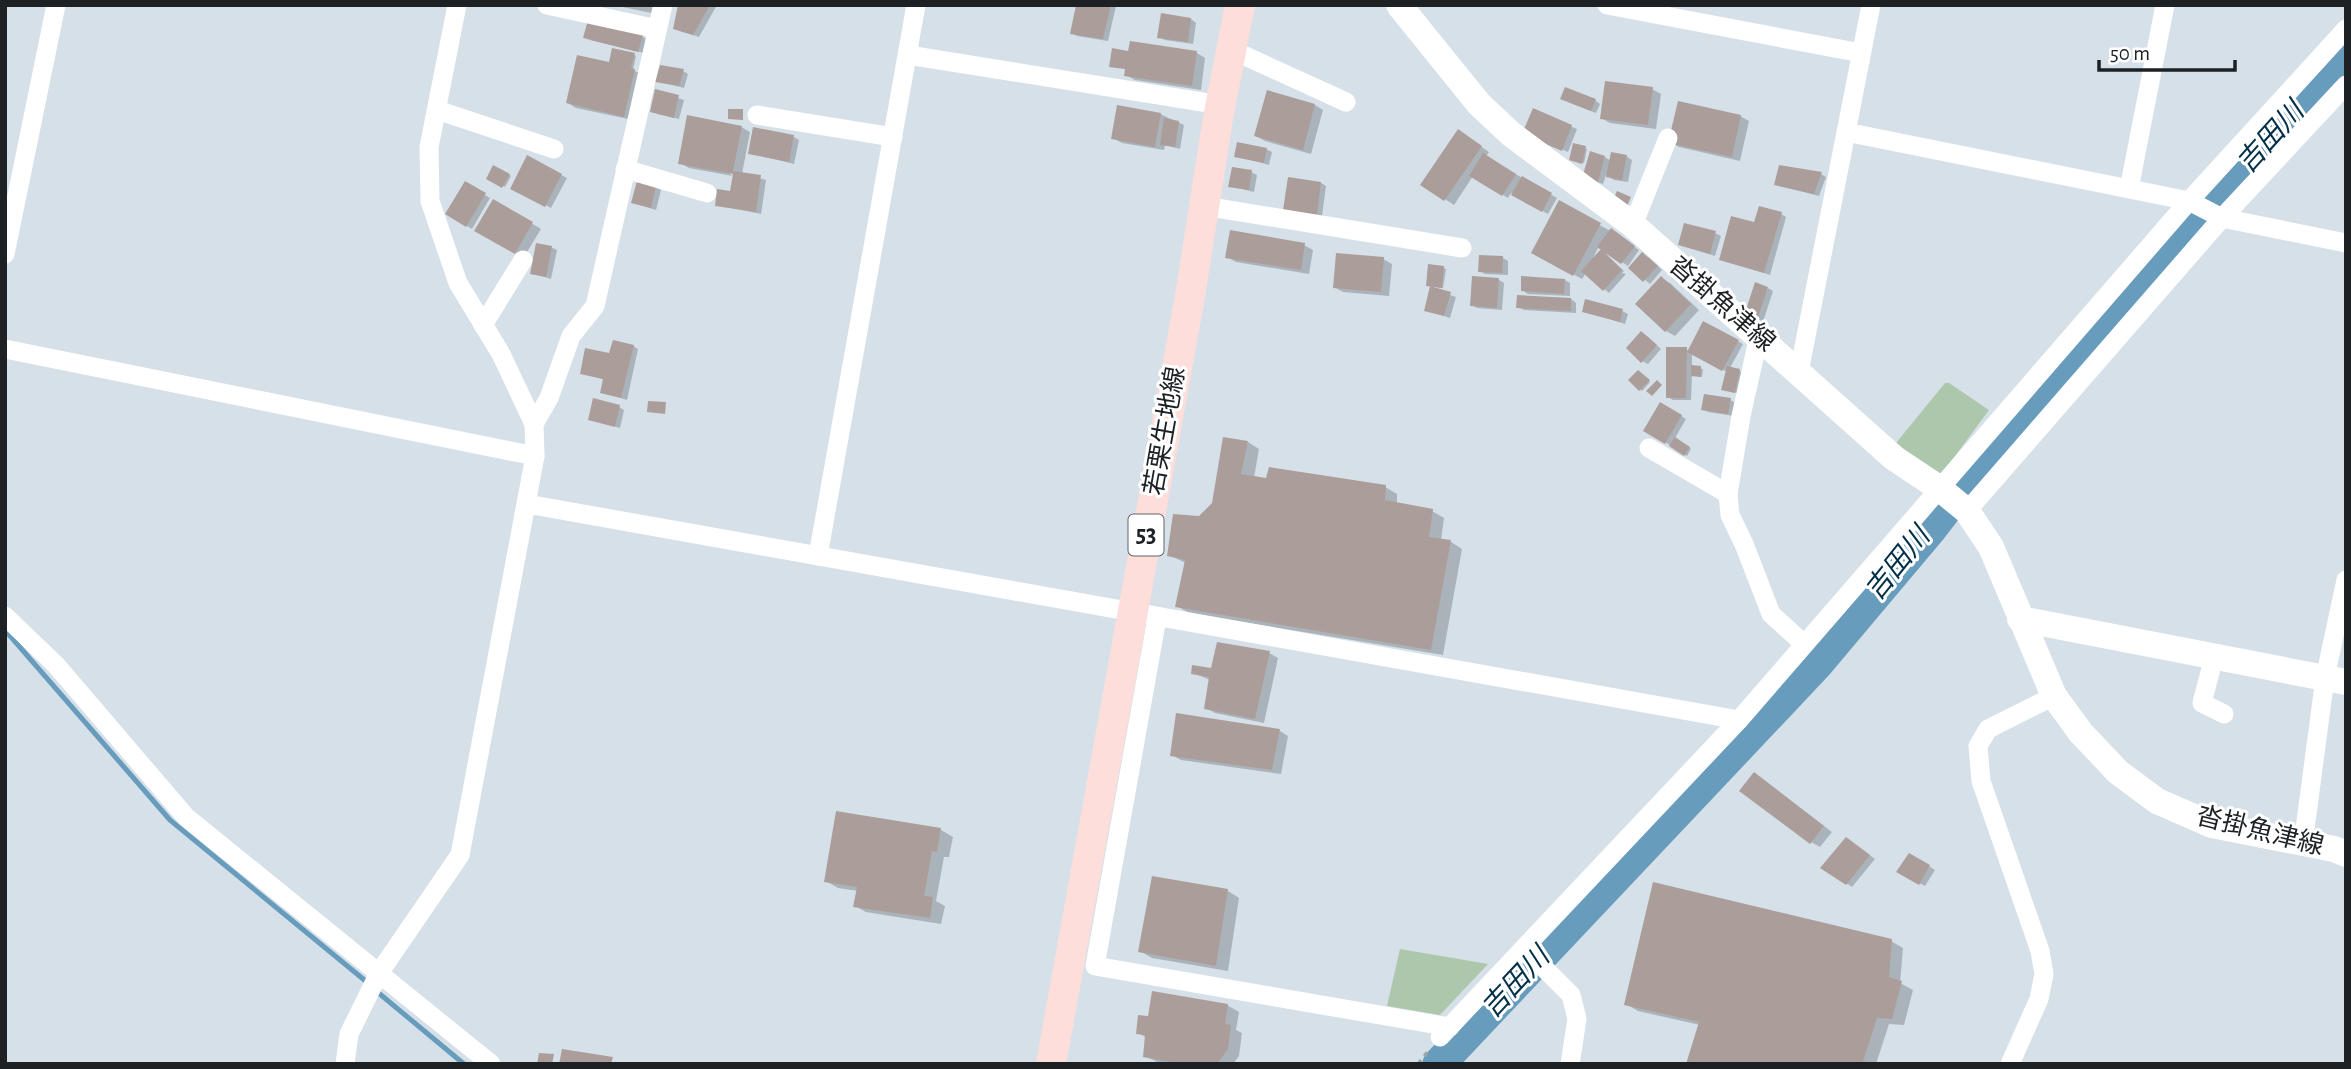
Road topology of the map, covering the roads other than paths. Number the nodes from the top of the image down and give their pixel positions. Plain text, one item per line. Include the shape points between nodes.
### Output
1 (56, 5) edge
2 (457, 5) edge
3 (547, 5) edge
4 (663, 5) edge
5 (916, 5) edge
6 (1240, 5) edge
7 (1399, 5) edge
8 (1607, 5) edge
9 (1871, 5) edge
10 (2165, 5) edge
11 (2346, 29) edge
12 (657, 30) junction
13 (1232, 50) junction
14 (1861, 53) junction
15 (908, 55) junction
16 (2346, 85) edge
17 (1346, 102) dead end
18 (1221, 105) junction
19 (437, 110) junction
20 (757, 115) dead end
21 (1846, 132) junction
22 (892, 137) junction
23 (1668, 138) dead end
24 (554, 149) dead end
25 (625, 169) junction
26 (2129, 189) junction
27 (707, 193) dead end
28 (2193, 203) junction
29 (1204, 206) junction
30 (2218, 216) junction
31 (1633, 225) junction
32 (2346, 243) edge
33 (1462, 247) dead end
34 (5, 254) edge
35 (523, 260) dead end
36 (483, 325) junction
37 (1759, 336) junction
38 (5, 349) edge
39 (1799, 372) junction
40 (534, 424) junction
41 (1648, 448) dead end
42 (535, 456) junction
43 (1728, 494) junction
44 (1953, 500) junction
45 (527, 504) junction
46 (818, 556) junction
47 (2346, 580) edge
48 (1144, 615) junction
49 (5, 616) edge
50 (2020, 619) junction
51 (1804, 644) junction
52 (2214, 657) junction
53 (2336, 680) edge
54 (2054, 696) junction
55 (2224, 714) dead end
56 (1739, 720) junction
57 (2303, 844) junction
58 (2346, 854) edge
59 (1524, 948) junction
60 (379, 973) junction
61 (345, 1064) edge
62 (491, 1064) edge
63 (1051, 1064) edge
64 (1570, 1064) edge
65 (2010, 1064) edge

1 - 34 street
2 - 19 street
3 - 12 street
4 - 12 street
5 - 15 street
6 - 13 main road, 若栗生地線 / 53
7 - 31 main road, 沓掛魚津線 via 1479,104 1511,134
8 - 14 street
9 - 14 street
10 - 26 street
11 - 28 street
12 - 25 street
13 - 17 street
13 - 18 main road, 若栗生地線 / 53
14 - 21 street
15 - 18 street
15 - 22 street
16 - 30 street
18 - 29 main road, 若栗生地線 / 53
19 - 24 street
19 - 36 street via 429,147 430,201 458,283
20 - 22 street
21 - 26 street
21 - 39 street
22 - 46 street
23 - 31 street
25 - 27 street
25 - 40 street via 595,306 571,336 549,398
26 - 28 street
28 - 30 street
28 - 44 street
29 - 33 street
29 - 48 main road, 若栗生地線 / 53
30 - 32 street
30 - 44 street
31 - 37 main road, 沓掛魚津線
35 - 36 street
36 - 40 street
37 - 39 main road, 沓掛魚津線
37 - 43 street
38 - 42 street
39 - 44 main road, 沓掛魚津線 via 1894,458
40 - 42 street
41 - 43 street
42 - 45 street
43 - 51 street via 1730,515 1771,614
44 - 50 main road, 沓掛魚津線 via 1991,547
44 - 51 street
45 - 46 street
45 - 60 street via 460,855
46 - 48 street
47 - 53 street
48 - 56 street
48 - 59 street via 1095,966 1445,1032
48 - 63 main road, 若栗生地線 / 53
49 - 60 street via 56,665 186,817
50 - 52 main road
50 - 54 main road, 沓掛魚津線
51 - 56 street
52 - 53 main road
52 - 55 street via 2202,703
53 - 57 street
54 - 57 main road, 沓掛魚津線 via 2118,772 2157,801 2212,825
54 - 65 street via 1988,729 1978,746 1981,781 2044,974 2039,999
56 - 59 street
57 - 58 main road, 沓掛魚津線
59 - 64 street via 1571,995 1577,1019
60 - 61 street via 349,1034
60 - 62 street

